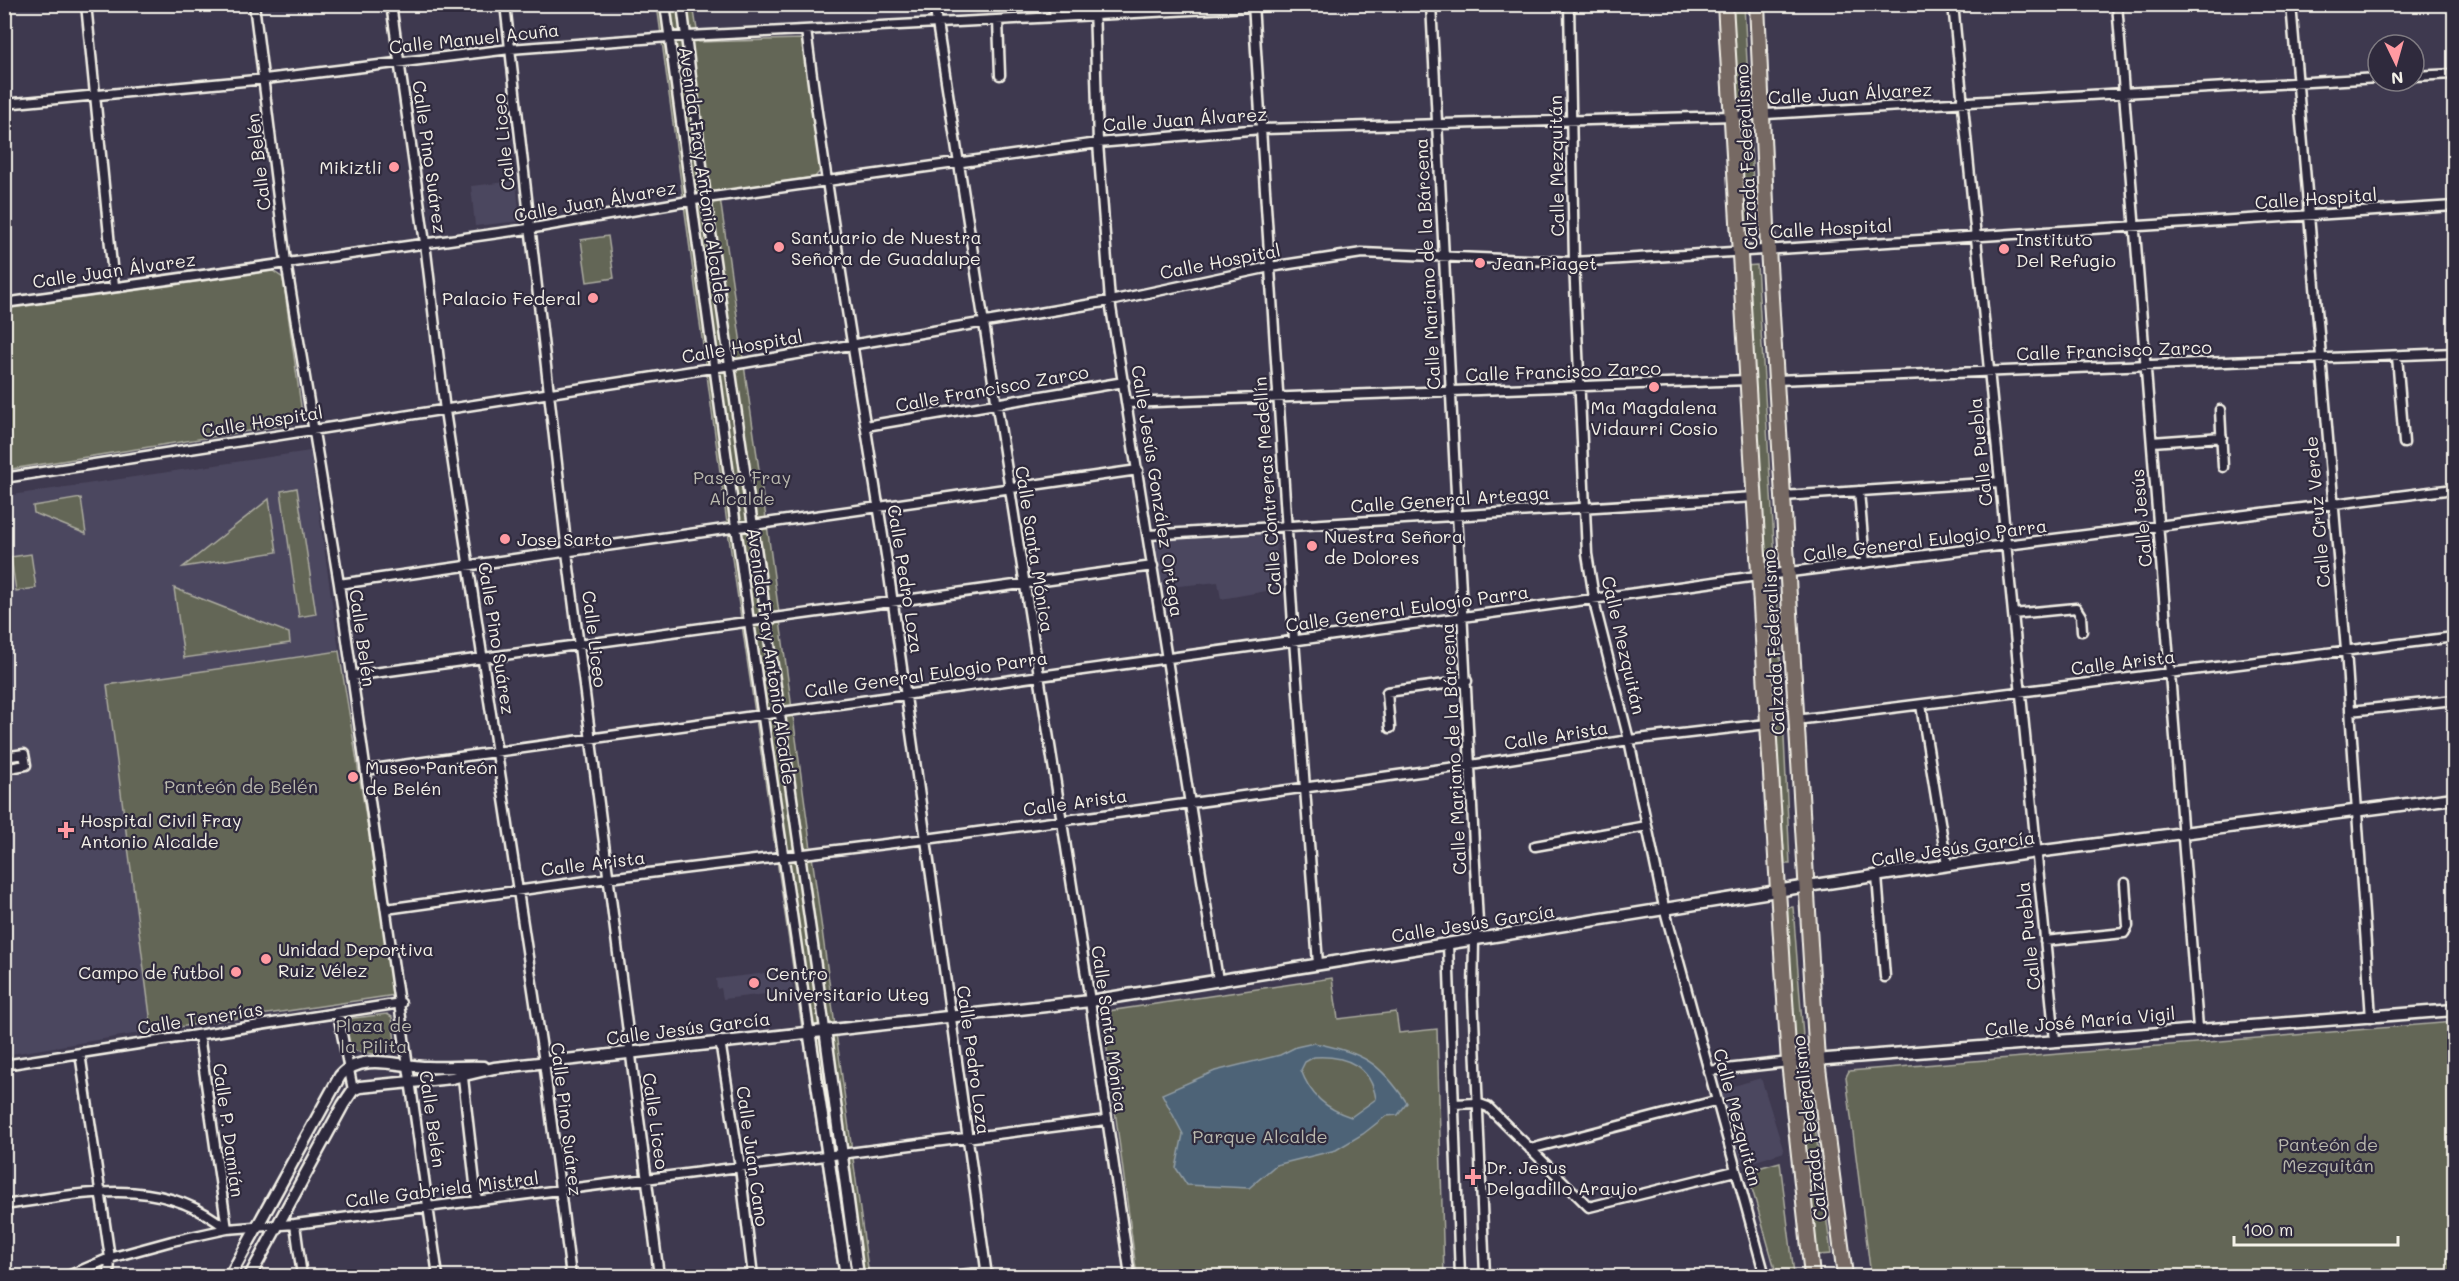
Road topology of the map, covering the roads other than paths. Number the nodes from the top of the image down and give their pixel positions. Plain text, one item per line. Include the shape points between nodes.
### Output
1 (86, 4) edge
2 (254, 4) edge
3 (391, 4) edge
4 (505, 4) edge
5 (665, 4) edge
6 (682, 4) edge
7 (934, 4) edge
8 (1053, 4) edge
9 (1094, 4) edge
10 (1307, 4) edge
11 (1431, 4) edge
12 (1569, 4) edge
13 (1725, 4) edge
14 (1757, 4) edge
15 (1953, 4) edge
16 (2117, 4) edge
17 (2291, 4) edge
18 (1253, 6) edge
19 (1095, 15) junction
20 (1055, 17) junction
21 (998, 20) junction
22 (937, 23) junction
23 (806, 30) junction
24 (686, 36) junction
25 (669, 37) junction
26 (510, 49) junction
27 (400, 63) junction
28 (2454, 74) edge
29 (1000, 75) dead end
30 (2426, 75) edge
31 (265, 79) junction
32 (2366, 79) edge
33 (2297, 83) junction
34 (2124, 93) junction
35 (94, 95) junction
36 (1963, 103) junction
37 (4, 104) edge
38 (1761, 114) junction
39 (1733, 116) junction
40 (1571, 120) junction
41 (1436, 124) junction
42 (1261, 129) junction
43 (1098, 142) junction
44 (958, 162) junction
45 (825, 181) junction
46 (706, 198) junction
47 (691, 201) junction
48 (2454, 206) edge
49 (2308, 215) junction
50 (2133, 225) junction
51 (528, 230) junction
52 (1976, 236) junction
53 (425, 243) junction
54 (1768, 248) junction
55 (1741, 250) junction
56 (1442, 258) junction
57 (286, 262) junction
58 (1574, 262) junction
59 (1270, 267) junction
60 (114, 286) junction
61 (1110, 301) junction
62 (4, 303) edge
63 (984, 321) junction
64 (854, 344) junction
65 (2454, 353) edge
66 (2397, 356) junction
67 (2321, 358) junction
68 (730, 365) junction
69 (2145, 365) junction
70 (715, 367) junction
71 (1989, 372) junction
72 (1748, 380) junction
73 (1776, 380) junction
74 (1124, 382) junction
75 (1580, 387) junction
76 (1450, 392) junction
77 (548, 395) junction
78 (1278, 398) junction
79 (1127, 403) junction
80 (996, 404) junction
81 (2220, 410) dead end
82 (445, 411) junction
83 (866, 426) junction
84 (314, 429) junction
85 (2222, 437) junction
86 (2151, 442) junction
87 (2404, 444) dead end
88 (2223, 467) dead end
89 (1138, 470) junction
90 (4, 478) edge
91 (2000, 482) junction
92 (1010, 488) junction
93 (2454, 489) edge
94 (1859, 491) junction
95 (1782, 496) junction
96 (1754, 497) junction
97 (2332, 504) junction
98 (878, 507) junction
99 (1585, 507) junction
100 (1457, 515) junction
101 (753, 526) junction
102 (1287, 526) junction
103 (2158, 527) junction
104 (736, 528) junction
105 (1149, 535) junction
106 (2006, 546) junction
107 (567, 552) junction
108 (1865, 563) junction
109 (469, 566) junction
110 (1154, 566) junction
111 (1787, 573) junction
112 (1757, 576) junction
113 (339, 584) junction
114 (1024, 584) junction
115 (1594, 599) junction
116 (893, 602) junction
117 (2013, 614) junction
118 (1463, 616) junction
119 (766, 619) junction
120 (749, 622) junction
121 (2082, 630) dead end
122 (2454, 637) edge
123 (1294, 640) junction
124 (579, 645) junction
125 (2346, 651) junction
126 (1168, 657) junction
127 (483, 658) junction
128 (2171, 672) junction
129 (1038, 675) junction
130 (352, 676) junction
131 (1467, 681) junction
132 (2020, 692) junction
133 (906, 693) junction
134 (2454, 700) edge
135 (1921, 705) junction
136 (780, 711) junction
137 (2350, 711) junction
138 (762, 713) junction
139 (1796, 720) junction
140 (1767, 724) junction
141 (1390, 728) dead end
142 (591, 738) junction
143 (1629, 740) junction
144 (498, 752) junction
145 (4, 757) edge
146 (1472, 765) junction
147 (4, 769) edge
148 (366, 770) junction
149 (1305, 788) junction
150 (2454, 798) edge
151 (1191, 803) junction
152 (2357, 812) junction
153 (1060, 820) junction
154 (1647, 826) junction
155 (2183, 832) junction
156 (926, 839) junction
157 (1535, 846) dead end
158 (2036, 852) junction
159 (800, 854) junction
160 (784, 856) junction
161 (1947, 866) junction
162 (1877, 876) junction
163 (608, 878) junction
164 (2125, 884) dead end
165 (1806, 886) junction
166 (518, 889) junction
167 (1778, 890) junction
168 (1664, 907) junction
169 (386, 909) junction
170 (1474, 940) junction
171 (2045, 942) junction
172 (1449, 944) junction
173 (1318, 964) junction
174 (1885, 977) dead end
175 (1218, 980) junction
176 (1090, 1001) junction
177 (401, 1003) junction
178 (2454, 1010) edge
179 (338, 1014) junction
180 (950, 1016) junction
181 (2371, 1018) junction
182 (2198, 1028) junction
183 (825, 1029) junction
184 (809, 1030) junction
185 (199, 1035) junction
186 (2055, 1040) junction
187 (720, 1041) junction
188 (629, 1052) junction
189 (80, 1053) junction
190 (1817, 1060) junction
191 (544, 1062) junction
192 (1790, 1062) junction
193 (408, 1064) junction
194 (4, 1065) edge
195 (349, 1067) junction
196 (462, 1071) junction
197 (1708, 1071) junction
198 (411, 1081) junction
199 (353, 1090) junction
200 (1715, 1101) junction
201 (1477, 1103) junction
202 (1454, 1104) junction
203 (1106, 1120) junction
204 (969, 1138) junction
205 (1530, 1149) junction
206 (842, 1154) junction
207 (828, 1156) junction
208 (740, 1167) junction
209 (1735, 1171) junction
210 (647, 1179) junction
211 (558, 1191) junction
212 (100, 1192) junction
213 (477, 1201) junction
214 (4, 1205) edge
215 (429, 1207) junction
216 (295, 1224) junction
217 (258, 1227) junction
218 (278, 1227) junction
219 (227, 1229) junction
220 (110, 1258) junction
221 (987, 1274) edge
222 (68, 1276) edge
223 (109, 1276) edge
224 (230, 1276) edge
225 (250, 1276) edge
226 (302, 1276) edge
227 (438, 1276) edge
228 (571, 1276) edge
229 (659, 1276) edge
230 (753, 1276) edge
231 (846, 1276) edge
232 (858, 1276) edge
233 (951, 1276) edge
234 (1130, 1276) edge
235 (1460, 1276) edge
236 (1485, 1276) edge
237 (1765, 1276) edge
238 (1812, 1276) edge
239 (1845, 1276) edge

1 - 35 street
2 - 31 street, Calle Belén
3 - 27 street, Calle Pino Suárez
4 - 26 street, Calle Liceo
5 - 25 street, Avenida Fray Antonio Alcalde
6 - 24 street, Avenida Fray Antonio Alcalde
7 - 22 street, Calle Santa Mónica
8 - 20 street
9 - 19 street, Calle Jesús González Ortega
10 - 18 street, Calle Manuel Acuña
11 - 41 street, Calle Mariano de la Bárcena
12 - 40 street, Calle Mezquitán
13 - 39 main road, Calzada Federalismo
14 - 38 main road, Calzada Federalismo
15 - 36 street, Calle Puebla
16 - 34 street, Calle Jesús
17 - 33 street, Calle Cruz Verde
18 - 19 street, Calle Manuel Acuña
18 - 42 street, Calle Contreras Medellín
19 - 20 street, Calle Manuel Acuña
19 - 43 street, Calle Jesús González Ortega
20 - 21 street, Calle Manuel Acuña
21 - 22 street, Calle Manuel Acuña
21 - 29 street
22 - 23 street, Calle Manuel Acuña
22 - 44 street, Calle Santa Mónica
23 - 24 street, Calle Manuel Acuña
23 - 45 street, Calle Pedro Loza
24 - 25 street, Calle Manuel Acuña
24 - 46 street, Avenida Fray Antonio Alcalde
25 - 26 street, Calle Manuel Acuña
25 - 47 street, Avenida Fray Antonio Alcalde
26 - 27 street, Calle Manuel Acuña
26 - 51 street, Calle Liceo
27 - 31 street, Calle Manuel Acuña
27 - 53 street, Calle Pino Suárez
28 - 30 street
31 - 35 street, Calle Manuel Acuña
31 - 57 street, Calle Belén
32 - 33 street, Calle Juan Álvarez
33 - 34 street, Calle Juan Álvarez
33 - 49 street, Calle Cruz Verde
34 - 36 street, Calle Juan Álvarez
34 - 50 street, Calle Jesús
35 - 37 street, Calle Manuel Acuña
35 - 60 street
36 - 38 street, Calle Juan Álvarez
36 - 52 street, Calle Puebla
38 - 39 street, Calle Juan Álvarez
38 - 54 main road, Calzada Federalismo
39 - 40 street, Calle Juan Álvarez
39 - 55 main road, Calzada Federalismo
40 - 41 street, Calle Juan Álvarez
40 - 58 street, Calle Mezquitán
41 - 42 street, Calle Juan Álvarez
41 - 56 street, Calle Mariano de la Bárcena
42 - 43 street, Calle Juan Álvarez
42 - 59 street, Calle Contreras Medellín
43 - 44 street, Calle Juan Álvarez
43 - 61 street, Calle Jesús González Ortega
44 - 45 street, Calle Juan Álvarez
44 - 63 street, Calle Santa Mónica
45 - 46 street, Calle Juan Álvarez
45 - 64 street, Calle Pedro Loza
46 - 47 street, Calle Juan Álvarez
46 - 68 street, Avenida Fray Antonio Alcalde
47 - 51 street, Calle Juan Álvarez
47 - 70 street, Avenida Fray Antonio Alcalde
48 - 49 street, Calle Hospital
49 - 50 street, Calle Hospital
49 - 67 street, Calle Cruz Verde
50 - 52 street, Calle Hospital
50 - 69 street, Calle Jesús
51 - 53 street, Calle Juan Álvarez
51 - 77 street, Calle Liceo
52 - 54 street, Calle Hospital
52 - 71 street, Calle Puebla
53 - 57 street, Calle Juan Álvarez
53 - 82 street, Calle Pino Suárez
54 - 55 street, Calle Hospital
54 - 73 main road, Calzada Federalismo
55 - 58 street, Calle Hospital
55 - 72 main road, Calzada Federalismo
56 - 58 street, Calle Hospital
56 - 59 street, Calle Hospital via 1377,252
56 - 76 street, Calle Mariano de la Bárcena
57 - 60 street, Calle Juan Álvarez
57 - 84 street, Calle Belén
58 - 75 street, Calle Mezquitán
59 - 61 street, Calle Hospital
59 - 78 street, Calle Contreras Medellín
60 - 62 street, Calle Juan Álvarez
61 - 63 street, Calle Hospital
61 - 74 street, Calle Jesús González Ortega
63 - 64 street, Calle Hospital
63 - 80 street, Calle Santa Mónica
64 - 68 street, Calle Hospital
64 - 83 street, Calle Pedro Loza
65 - 66 street, Calle Francisco Zarco
66 - 67 street, Calle Francisco Zarco
66 - 87 street
67 - 69 street, Calle Francisco Zarco
67 - 97 street, Calle Cruz Verde
68 - 70 street, Calle Hospital
68 - 101 street, Avenida Fray Antonio Alcalde
69 - 71 street, Calle Francisco Zarco
69 - 86 street, Calle Jesús
70 - 77 street, Calle Hospital
70 - 104 street, Avenida Fray Antonio Alcalde
71 - 73 street, Calle Francisco Zarco
71 - 91 street, Calle Puebla
72 - 75 street, Calle Francisco Zarco
72 - 96 main road, Calzada Federalismo
73 - 95 main road, Calzada Federalismo
74 - 79 street, Calle Jesús González Ortega
74 - 80 street, Calle Francisco Zarco
75 - 76 street, Calle Francisco Zarco
75 - 99 street, Calle Mezquitán
76 - 78 street, Calle Francisco Zarco
76 - 100 street, Calle Mariano de la Bárcena
77 - 82 street, Calle Hospital
77 - 107 street, Calle Liceo
78 - 79 street, Calle Francisco Zarco
78 - 102 street, Calle Contreras Medellín
79 - 89 street, Calle Jesús González Ortega
80 - 83 street, Calle Francisco Zarco
80 - 92 street, Calle Santa Mónica
81 - 85 street
82 - 84 street, Calle Hospital
82 - 109 street, Calle Pino Suárez
83 - 98 street, Calle Pedro Loza
84 - 90 street, Calle Hospital
84 - 113 street, Calle Belén
85 - 86 street
85 - 88 street
86 - 103 street, Calle Jesús
89 - 92 street
89 - 105 street, Calle Jesús González Ortega
91 - 94 street
91 - 106 street, Calle Puebla
92 - 98 street
92 - 114 street, Calle Santa Mónica
93 - 97 street, Calle General Eulogio Parra
94 - 95 street
94 - 108 street
95 - 111 main road, Calzada Federalismo
96 - 99 street, Calle General Arteaga
96 - 112 main road, Calzada Federalismo
97 - 103 street, Calle General Eulogio Parra
97 - 125 street, Calle Cruz Verde
98 - 101 street
98 - 116 street, Calle Pedro Loza
99 - 100 street, Calle General Arteaga
99 - 115 street, Calle Mezquitán
100 - 102 street, Calle General Arteaga
100 - 118 street, Calle Mariano de la Bárcena
101 - 104 street
101 - 119 street, Avenida Fray Antonio Alcalde
102 - 105 street, Calle General Arteaga
102 - 123 street, Calle Contreras Medellín
103 - 106 street, Calle General Eulogio Parra
103 - 128 street, Calle Jesús
104 - 107 street
104 - 120 street, Avenida Fray Antonio Alcalde
105 - 110 street, Calle Jesús González Ortega
106 - 108 street, Calle General Eulogio Parra
106 - 117 street, Calle Puebla
107 - 109 street
107 - 124 street, Calle Liceo
108 - 111 street, Calle General Eulogio Parra
109 - 113 street
109 - 127 street, Calle Pino Suárez
110 - 114 street
110 - 126 street, Calle Jesús González Ortega
111 - 112 street, Calle General Eulogio Parra
111 - 139 main road, Calzada Federalismo
112 - 115 street, Calle General Eulogio Parra
112 - 140 main road, Calzada Federalismo
113 - 130 street, Calle Belén
114 - 116 street
114 - 129 street, Calle Santa Mónica
115 - 118 street, Calle General Eulogio Parra
115 - 143 street, Calle Mezquitán
116 - 119 street
116 - 133 street, Calle Pedro Loza
117 - 121 street via 2076,609
117 - 132 street, Calle Puebla
118 - 123 street, Calle General Eulogio Parra
118 - 131 street, Calle Mariano de la Bárcena
119 - 120 street
119 - 136 street, Avenida Fray Antonio Alcalde
120 - 124 street
120 - 138 street, Avenida Fray Antonio Alcalde
122 - 125 street, Calle Arista
123 - 126 street, Calle General Eulogio Parra
123 - 149 street, Calle Contreras Medellín
124 - 127 street
124 - 142 street, Calle Liceo
125 - 128 street, Calle Arista
125 - 137 street, Calle Cruz Verde
126 - 129 street, Calle General Eulogio Parra
126 - 151 street, Calle Jesús González Ortega
127 - 130 street
127 - 144 street, Calle Pino Suárez
128 - 132 street, Calle Arista
128 - 155 street, Calle Jesús
129 - 133 street, Calle General Eulogio Parra
129 - 153 street, Calle Santa Mónica
130 - 148 street, Calle Belén
131 - 141 street via 1387,692
131 - 146 street, Calle Mariano de la Bárcena
132 - 135 street, Calle Arista
132 - 158 street, Calle Puebla
133 - 136 street, Calle General Eulogio Parra
133 - 156 street, Calle Pedro Loza
134 - 137 street
135 - 139 street, Calle Arista
135 - 161 street
136 - 138 street, Calle General Eulogio Parra
136 - 159 street, Avenida Fray Antonio Alcalde
137 - 152 street, Calle Cruz Verde
138 - 142 street, Calle General Eulogio Parra
138 - 160 street, Avenida Fray Antonio Alcalde
139 - 165 main road, Calzada Federalismo
140 - 143 street, Calle Arista
140 - 167 main road, Calzada Federalismo
142 - 144 street, Calle General Eulogio Parra
142 - 163 street, Calle Liceo
143 - 146 street, Calle Arista
143 - 154 street, Calle Mezquitán
144 - 148 street, Calle General Eulogio Parra
144 - 166 street, Calle Pino Suárez
145 - 147 street via 24,754 26,765
146 - 149 street, Calle Arista
146 - 170 street, Calle Mariano de la Bárcena via 1478,922
148 - 169 street, Calle Belén
149 - 151 street, Calle Arista
149 - 173 street, Calle Contreras Medellín
150 - 152 street, Calle Jesús García
151 - 153 street, Calle Arista
151 - 175 street, Calle Jesús González Ortega
152 - 155 street, Calle Jesús García
152 - 181 street, Calle Cruz Verde
153 - 156 street, Calle Arista
153 - 176 street, Calle Santa Mónica
154 - 157 street
154 - 168 street, Calle Mezquitán
155 - 158 street, Calle Jesús García
155 - 182 street, Calle Jesús
156 - 159 street, Calle Arista
156 - 180 street, Calle Pedro Loza
158 - 161 street, Calle Jesús García
158 - 171 street, Calle Puebla
159 - 160 street, Calle Arista
159 - 183 street, Avenida Fray Antonio Alcalde
160 - 163 street, Calle Arista
160 - 184 street, Avenida Fray Antonio Alcalde
161 - 162 street, Calle Jesús García
162 - 165 street, Calle Jesús García
162 - 174 street
163 - 166 street, Calle Arista
163 - 188 street, Calle Liceo
164 - 171 street via 2128,926 2124,933
165 - 167 street, Calle Jesús García
165 - 190 main road, Calzada Federalismo
166 - 169 street, Calle Arista
166 - 191 street, Calle Pino Suárez
167 - 168 street, Calle Jesús García
167 - 192 main road, Calzada Federalismo
168 - 170 street, Calle Jesús García
168 - 197 street, Calle Mezquitán
169 - 177 street, Calle Belén
170 - 172 street, Calle Jesús García
170 - 201 street, Calle Mariano de la Bárcena
171 - 186 street, Calle Puebla
172 - 173 street, Calle Jesús García
172 - 202 street
173 - 175 street, Calle Jesús García
175 - 176 street, Calle Jesús García
176 - 180 street, Calle Jesús García
176 - 203 street, Calle Santa Mónica
177 - 179 street, Calle Tenerías
177 - 193 street, Calle Belén
178 - 181 street, Calle José María Vigil
179 - 185 street, Calle Tenerías
179 - 195 street
180 - 183 street, Calle Jesús García
180 - 204 street, Calle Pedro Loza
181 - 182 street, Calle José María Vigil
182 - 186 street, Calle José María Vigil
183 - 184 street, Calle Jesús García
183 - 206 street, Avenida Fray Antonio Alcalde
184 - 187 street, Calle Jesús García
184 - 207 street, Avenida Fray Antonio Alcalde
185 - 189 street, Calle Tenerías
185 - 219 street, Calle P. Damián
186 - 190 street, Calle José María Vigil
187 - 188 street, Calle Jesús García
187 - 208 street, Calle Juan Cano
188 - 191 street, Calle Jesús García
188 - 210 street, Calle Liceo
189 - 194 street, Calle Tenerías
189 - 212 street
190 - 192 street, Calle José María Vigil
190 - 239 main road, Calzada Federalismo
191 - 196 street, Calle Jesús García
191 - 211 street, Calle Pino Suárez
192 - 197 street, Calle José María Vigil
192 - 238 main road, Calzada Federalismo
193 - 195 street, Calle Jesús García via 369,1062
193 - 196 street, Calle Jesús García
193 - 198 street, Calle Belén
195 - 199 street
195 - 217 street via 340,1076
196 - 198 street, Calle Jesús García
196 - 213 street
197 - 200 street, Calle Mezquitán
198 - 199 street, Calle Jesús García
198 - 215 street, Calle Belén
199 - 218 street
200 - 205 street
200 - 209 street, Calle Mezquitán
201 - 202 street
201 - 205 street via 1488,1107
201 - 236 street, Calle Mariano de la Bárcena
202 - 235 street
203 - 204 street, Calle Gabriela Mistral
203 - 234 street, Calle Santa Mónica
204 - 206 street, Calle Gabriela Mistral
204 - 221 street, Calle Pedro Loza
205 - 209 street via 1592,1208
206 - 207 street, Calle Gabriela Mistral
206 - 232 street, Avenida Fray Antonio Alcalde
207 - 208 street, Calle Gabriela Mistral
207 - 231 street, Avenida Fray Antonio Alcalde
208 - 210 street, Calle Gabriela Mistral
208 - 230 street, Calle Juan Cano
209 - 237 street, Calle Mezquitán
210 - 211 street, Calle Gabriela Mistral
210 - 229 street, Calle Liceo
211 - 213 street, Calle Gabriela Mistral
211 - 228 street, Calle Pino Suárez
212 - 214 street
212 - 219 street via 142,1192 172,1198 203,1210
212 - 220 street
213 - 215 street, Calle Gabriela Mistral
215 - 216 street, Calle Gabriela Mistral
215 - 227 street, Calle Belén
216 - 218 street, Calle Gabriela Mistral
216 - 226 street
217 - 218 street, Calle Gabriela Mistral
217 - 219 street, Calle Gabriela Mistral
217 - 224 street
218 - 225 street
219 - 220 street, Calle Gabriela Mistral
220 - 222 street, Calle Gabriela Mistral
220 - 223 street
221 - 233 street

